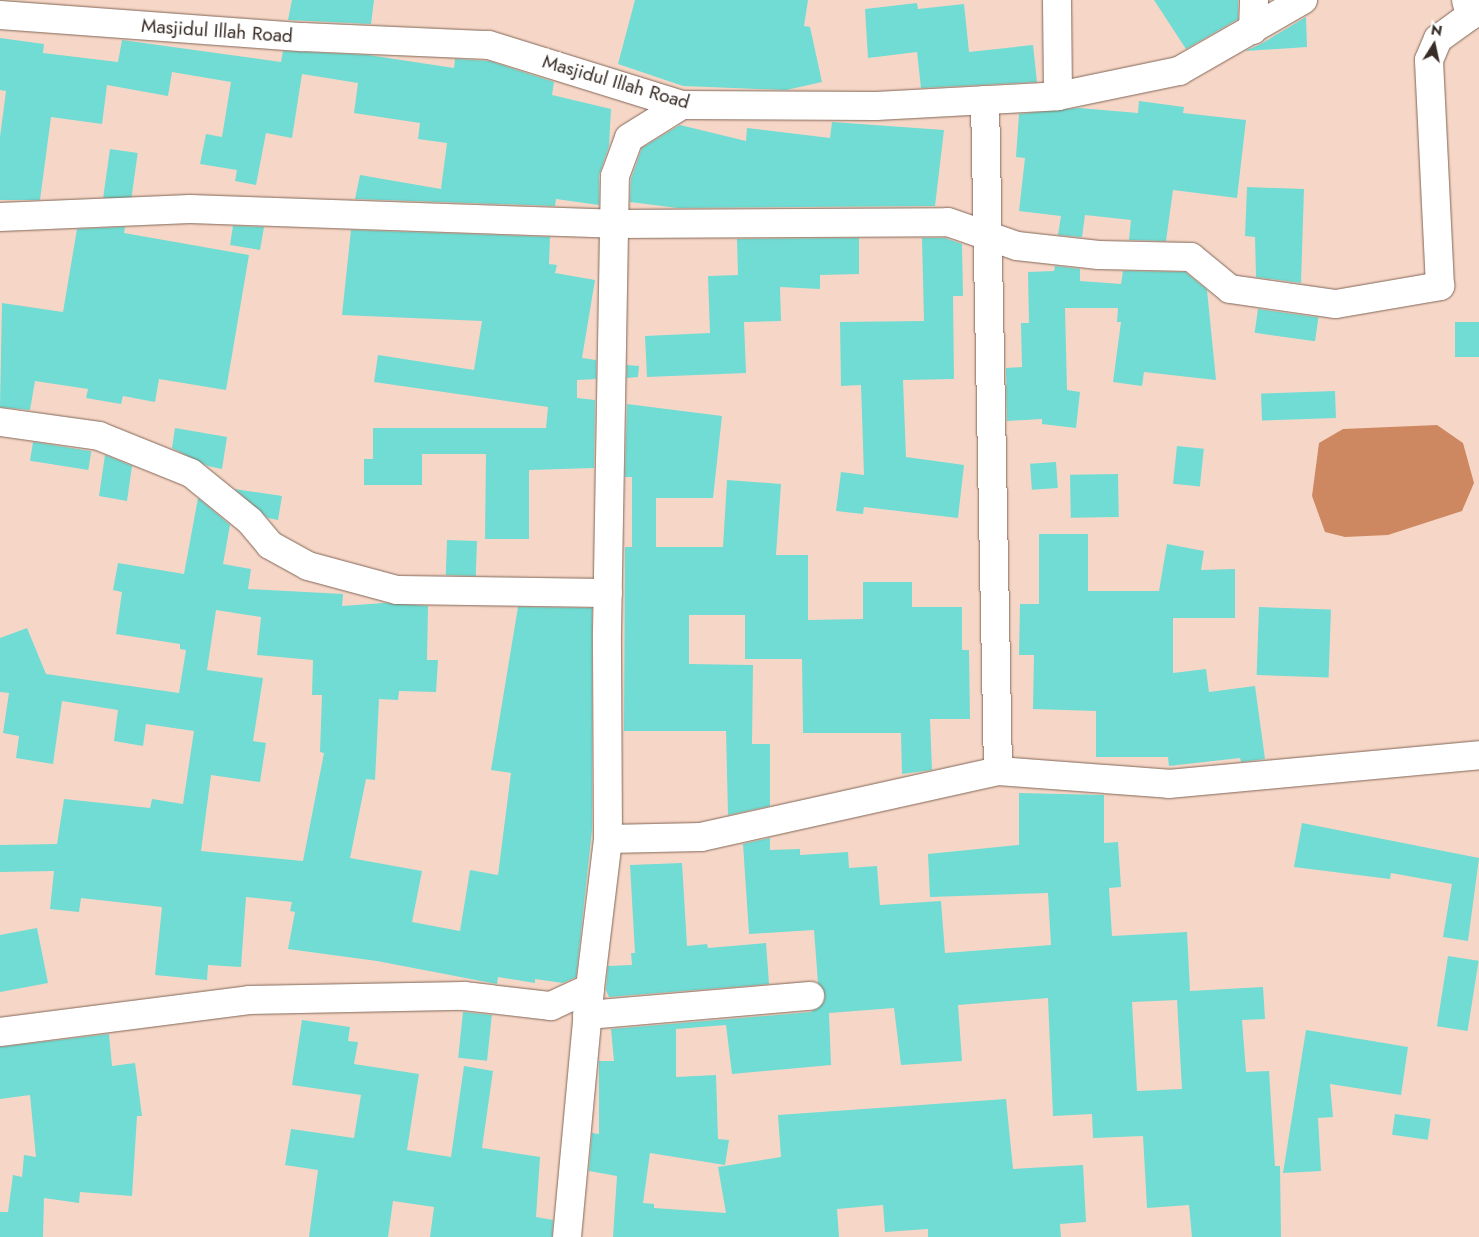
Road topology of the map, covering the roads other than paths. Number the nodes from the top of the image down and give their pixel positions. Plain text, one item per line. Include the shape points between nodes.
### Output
1 (1057, 0) edge
2 (1254, 0) edge
3 (1303, 0) edge
4 (1466, 0) edge
5 (0, 15) edge
6 (1253, 30) junction
7 (1058, 96) junction
8 (985, 100) junction
9 (682, 104) junction
10 (0, 218) edge
11 (615, 224) junction
12 (989, 236) junction
13 (0, 422) edge
14 (608, 593) junction
15 (1479, 755) edge
16 (998, 772) junction
17 (608, 839) junction
18 (810, 996) dead end
19 (588, 1001) junction
20 (0, 1032) edge
21 (567, 1237) edge

1 - 7 street
2 - 6 street
3 - 6 street, Masjidul Illah Road
4 - 12 street via 1470,16 1438,39 1429,60 1440,286 1336,304 1230,289 1191,256 1100,254 1017,246
5 - 9 street, Masjidul Illah Road via 303,37 489,44
6 - 7 street, Masjidul Illah Road via 1179,71
7 - 8 street, Masjidul Illah Road
8 - 9 street, Masjidul Illah Road via 876,106
8 - 12 street
9 - 11 street via 629,138 615,176
10 - 11 street via 190,209
11 - 12 street via 948,222
11 - 14 street
12 - 16 street
13 - 14 street via 99,436 191,472 250,521 270,545 308,566 397,590
14 - 17 street
15 - 16 street via 1169,784
16 - 17 street via 702,837
17 - 19 street
18 - 19 street
19 - 20 street via 551,1006 464,996 249,1000
19 - 21 street

